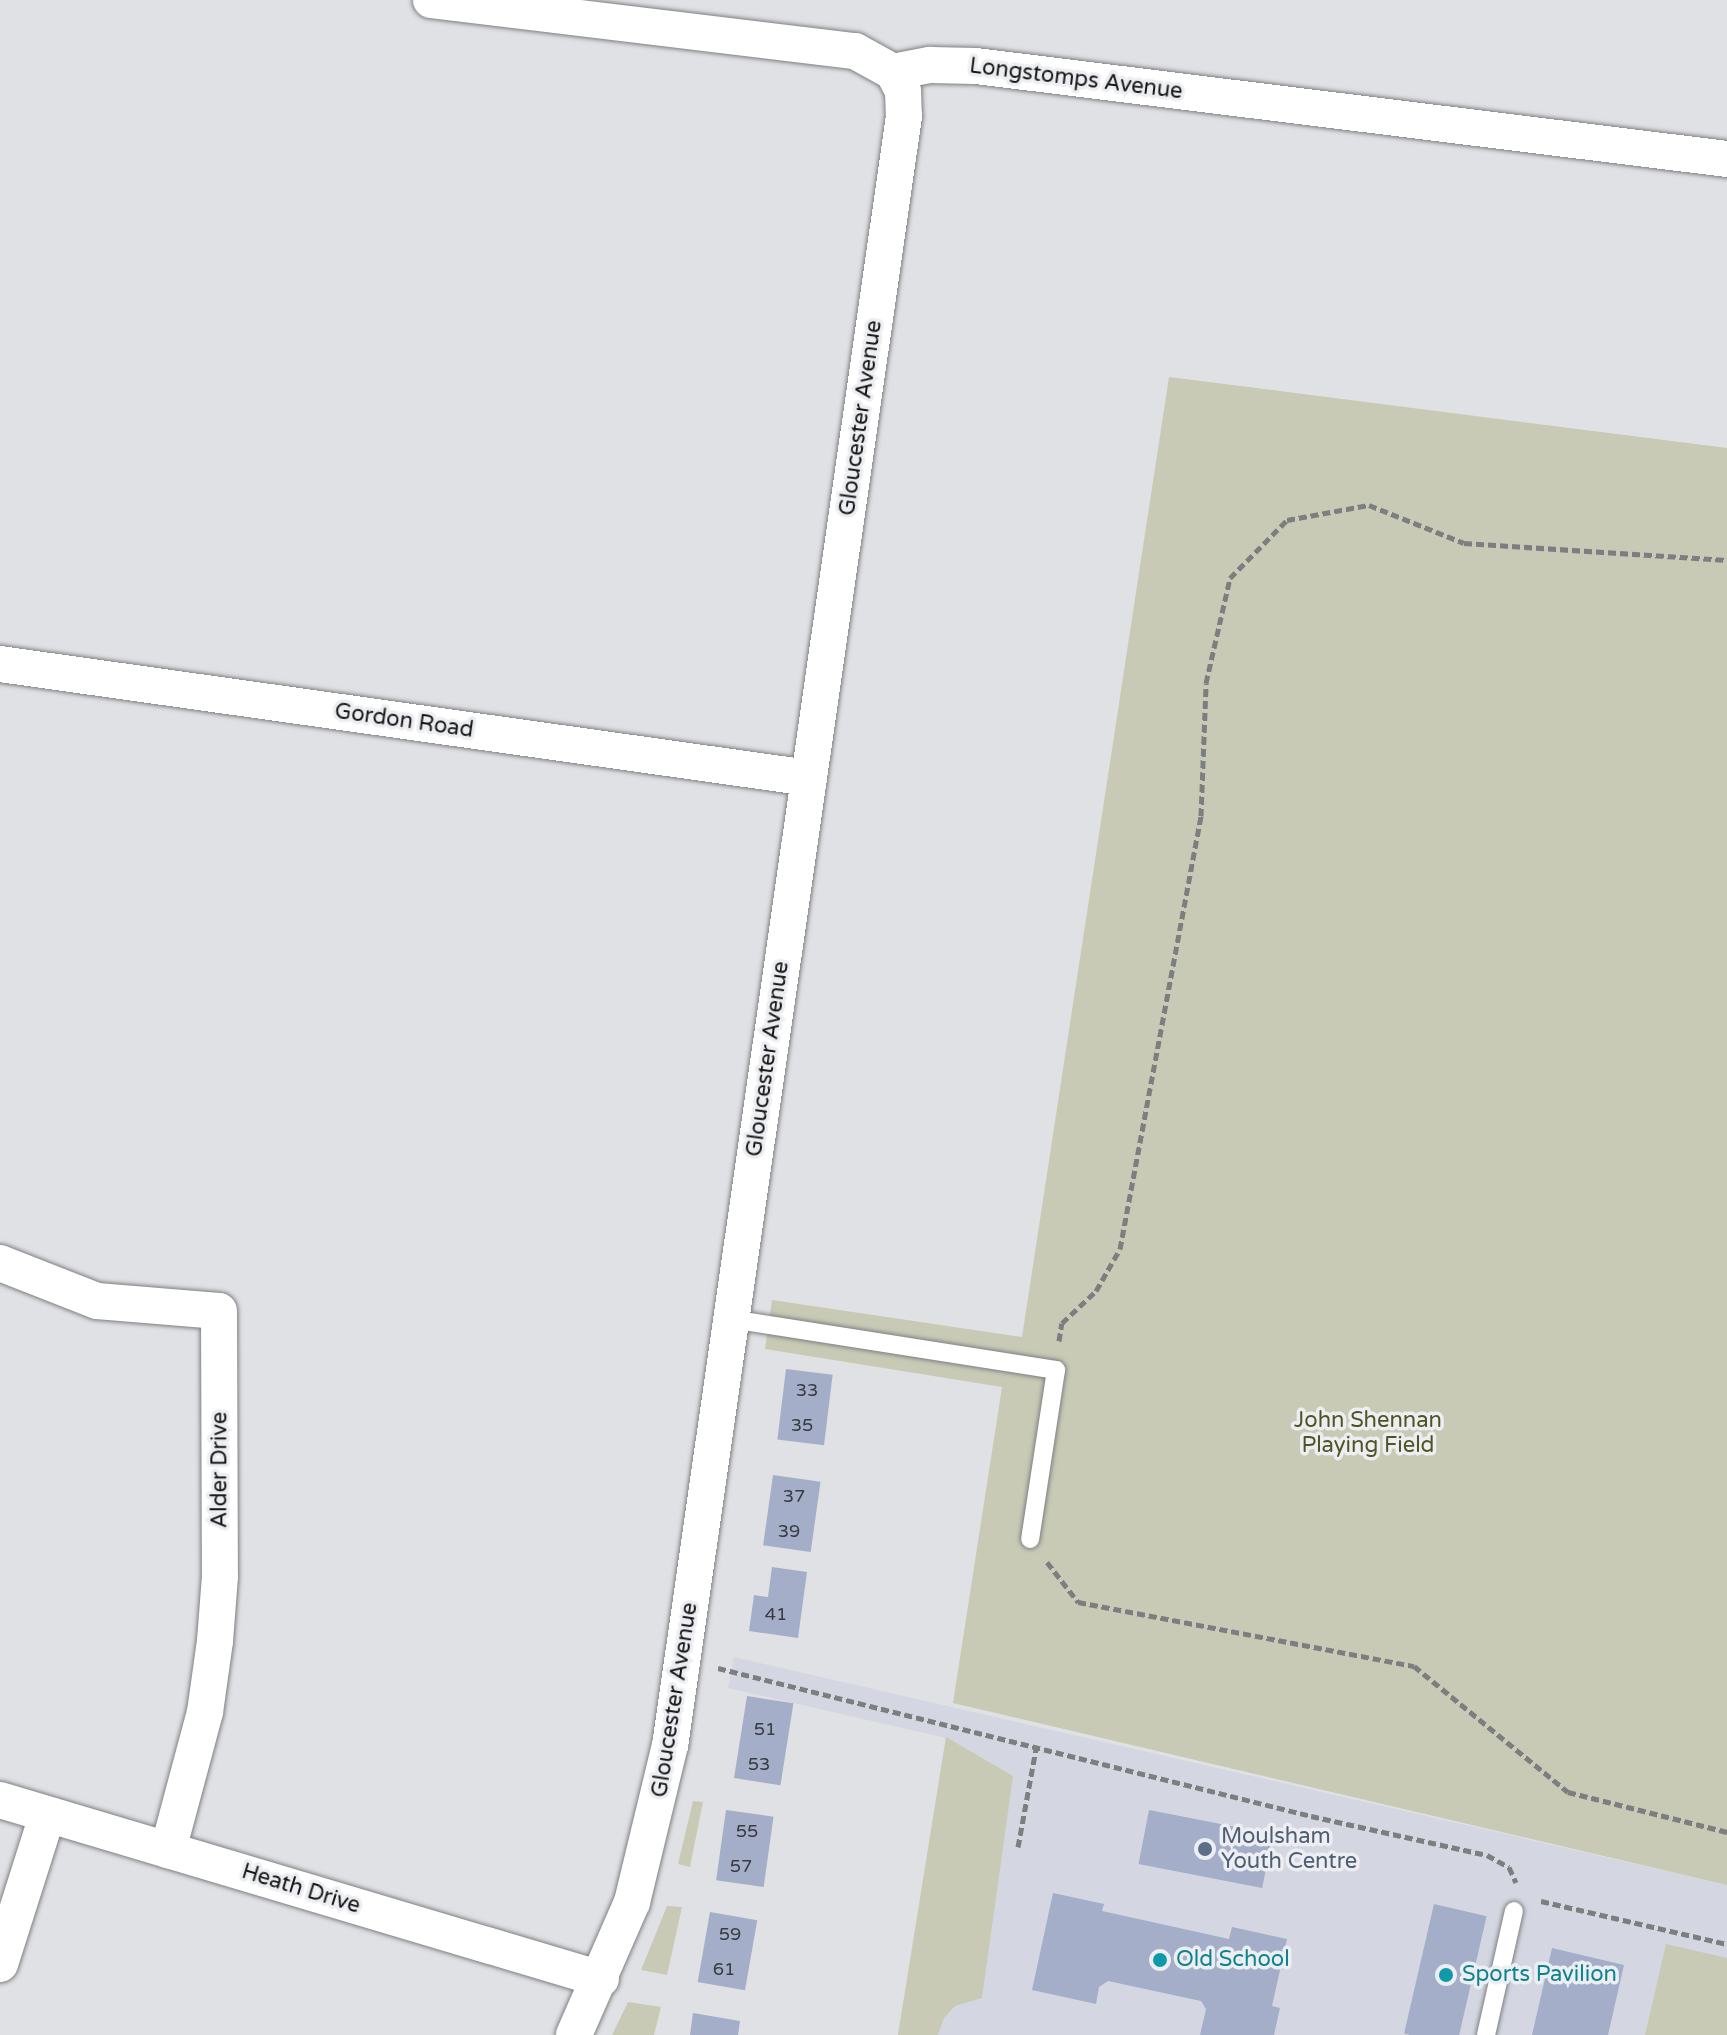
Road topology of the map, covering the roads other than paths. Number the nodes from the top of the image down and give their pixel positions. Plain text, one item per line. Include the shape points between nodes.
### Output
1 (431, 0) edge
2 (893, 72) junction
3 (1727, 159) edge
4 (0, 664) edge
5 (809, 778) junction
6 (0, 1263) edge
7 (731, 1319) junction
8 (1030, 1539) road end
9 (0, 1800) edge
10 (47, 1816) junction
11 (168, 1850) junction
12 (1515, 1903) road end
13 (0, 1964) edge
14 (601, 1979) junction
15 (574, 2035) edge
16 (1486, 2035) edge

1 - 2 street via 855,51
2 - 3 street, Longstomps Avenue via 930,65 976,66
2 - 5 street, Gloucester Avenue via 903,91 904,116
4 - 5 street, Gordon Road
5 - 7 street, Gloucester Avenue
6 - 11 street, Alder Drive via 97,1301 219,1311 220,1576 215,1641 205,1712
7 - 8 lane via 1056,1370
7 - 14 street, Gloucester Avenue via 655,1820 632,1902
9 - 10 street, Heath Drive
10 - 11 street, Heath Drive
10 - 13 street
11 - 14 street, Heath Drive
12 - 16 lane
14 - 15 street, Gloucester Avenue

